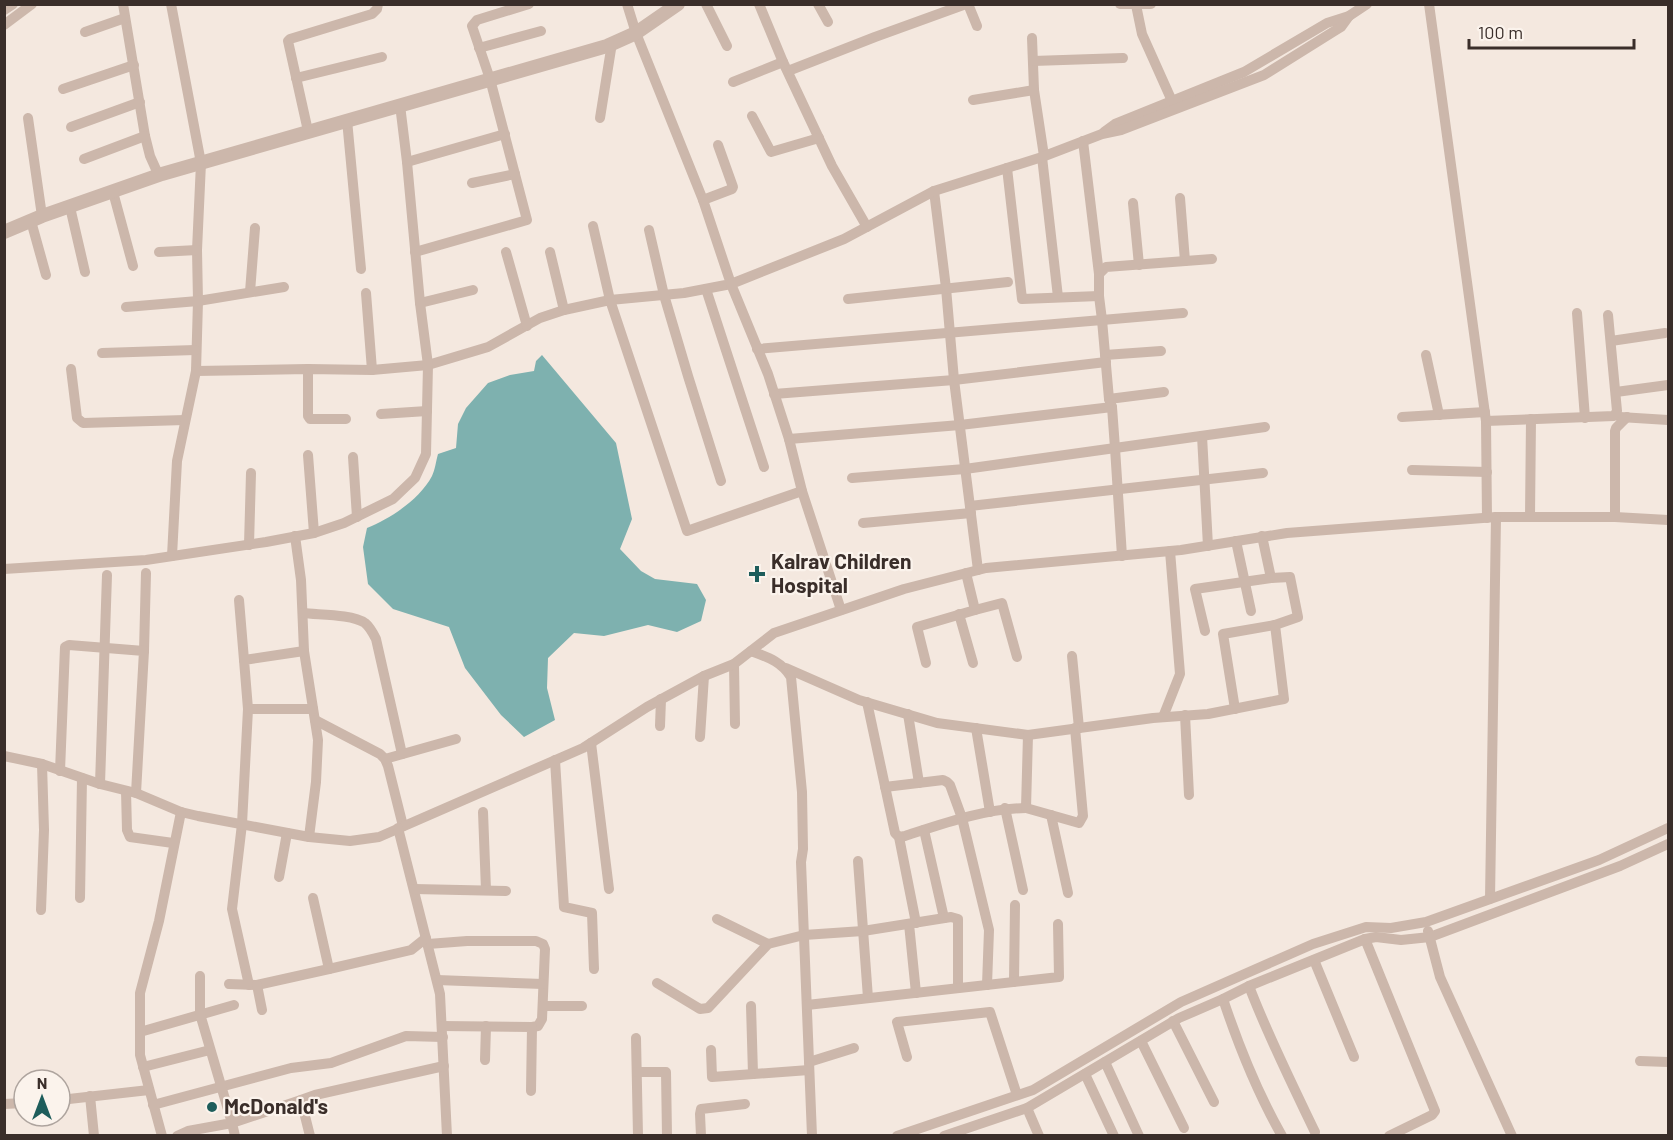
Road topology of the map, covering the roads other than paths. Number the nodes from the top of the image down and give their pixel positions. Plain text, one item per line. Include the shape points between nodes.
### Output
1 (13, 4) edge
2 (32, 4) edge
3 (123, 4) edge
4 (171, 4) edge
5 (378, 4) edge
6 (529, 4) edge
7 (627, 4) edge
8 (678, 4) edge
9 (706, 4) edge
10 (759, 4) edge
11 (818, 4) edge
12 (967, 4) edge
13 (1120, 4) edge
14 (1151, 4) edge
15 (1367, 4) edge
16 (1429, 4) edge
17 (1136, 5) edge
18 (4, 10) edge
19 (1349, 16) junction
20 (125, 18) junction
21 (828, 22) dead end
22 (4, 25) edge
23 (977, 26) dead end
24 (541, 31) dead end
25 (85, 32) dead end
26 (636, 33) junction
27 (1032, 38) dead end
28 (612, 43) junction
29 (727, 46) dead end
30 (479, 48) junction
31 (382, 57) dead end
32 (1123, 58) dead end
33 (1033, 61) junction
34 (134, 64) junction
35 (786, 67) junction
36 (296, 78) junction
37 (490, 79) junction
38 (733, 82) dead end
39 (63, 89) dead end
40 (1034, 90) junction
41 (973, 100) dead end
42 (1172, 101) junction
43 (140, 102) junction
44 (400, 105) junction
45 (752, 116) dead end
46 (28, 118) dead end
47 (600, 118) dead end
48 (347, 120) junction
49 (71, 127) dead end
50 (308, 131) junction
51 (505, 134) junction
52 (1102, 134) junction
53 (146, 136) junction
54 (819, 138) junction
55 (1083, 141) junction
56 (718, 145) dead end
57 (1043, 157) junction
58 (84, 159) dead end
59 (407, 162) junction
60 (201, 163) junction
61 (1007, 168) junction
62 (515, 174) junction
63 (159, 176) junction
64 (472, 183) dead end
65 (934, 191) junction
66 (113, 192) junction
67 (1180, 198) dead end
68 (703, 200) junction
69 (1133, 203) dead end
70 (70, 207) junction
71 (37, 219) junction
72 (592, 226) dead end
73 (867, 226) junction
74 (255, 228) dead end
75 (5, 230) edge
76 (649, 230) dead end
77 (197, 250) junction
78 (159, 252) dead end
79 (415, 252) junction
80 (506, 252) dead end
81 (550, 252) dead end
82 (1212, 259) dead end
83 (1185, 261) junction
84 (1139, 265) junction
85 (133, 266) dead end
86 (361, 269) dead end
87 (86, 272) dead end
88 (46, 274) dead end
89 (1099, 274) junction
90 (1008, 282) dead end
91 (731, 284) junction
92 (284, 287) dead end
93 (946, 288) junction
94 (706, 289) junction
95 (473, 290) dead end
96 (250, 292) junction
97 (366, 293) dead end
98 (664, 295) junction
99 (1099, 296) junction
100 (1058, 297) junction
101 (848, 299) dead end
102 (610, 300) junction
103 (198, 301) junction
104 (420, 303) junction
105 (126, 308) dead end
106 (564, 310) junction
107 (1183, 313) dead end
108 (1577, 313) dead end
109 (1608, 315) dead end
110 (1102, 320) junction
111 (527, 326) junction
112 (1665, 333) dead end
113 (950, 334) junction
114 (1611, 341) junction
115 (757, 349) junction
116 (195, 350) junction
117 (1161, 351) dead end
118 (102, 353) dead end
119 (1426, 355) dead end
120 (1106, 358) junction
121 (428, 365) junction
122 (71, 369) dead end
123 (308, 369) junction
124 (372, 370) junction
125 (196, 371) junction
126 (954, 380) junction
127 (1668, 385) edge
128 (1164, 392) dead end
129 (1616, 392) junction
130 (774, 394) junction
131 (1110, 403) junction
132 (427, 411) junction
133 (381, 414) dead end
134 (1438, 415) junction
135 (1485, 416) junction
136 (1614, 416) junction
137 (1402, 417) dead end
138 (1627, 417) junction
139 (1585, 418) junction
140 (346, 419) dead end
141 (1531, 419) junction
142 (185, 420) junction
143 (1668, 420) edge
144 (960, 425) junction
145 (1265, 428) dead end
146 (1202, 436) junction
147 (789, 439) junction
148 (1115, 447) junction
149 (308, 455) dead end
150 (353, 457) dead end
151 (764, 467) dead end
152 (965, 469) junction
153 (1412, 470) dead end
154 (1263, 472) dead end
155 (1487, 472) junction
156 (251, 473) dead end
157 (852, 478) dead end
158 (1205, 480) junction
159 (721, 481) dead end
160 (1119, 490) junction
161 (802, 491) junction
162 (971, 510) junction
163 (357, 517) junction
164 (1492, 517) junction
165 (1530, 517) junction
166 (1615, 517) junction
167 (1668, 520) edge
168 (863, 523) dead end
169 (314, 533) junction
170 (295, 536) junction
171 (1263, 536) junction
172 (1236, 541) junction
173 (249, 545) junction
174 (1208, 546) junction
175 (1170, 551) junction
176 (172, 556) junction
177 (1122, 556) junction
178 (4, 569) edge
179 (978, 570) junction
180 (146, 573) dead end
181 (966, 573) junction
182 (107, 575) dead end
183 (1271, 578) junction
184 (1245, 583) junction
185 (239, 600) dead end
186 (841, 610) junction
187 (975, 610) junction
188 (1251, 611) dead end
189 (303, 613) junction
190 (959, 614) junction
191 (1275, 625) junction
192 (1205, 631) dead end
193 (105, 649) junction
194 (144, 651) junction
195 (304, 651) junction
196 (751, 651) junction
197 (1072, 656) dead end
198 (1017, 657) dead end
199 (243, 660) junction
200 (926, 663) dead end
201 (973, 663) dead end
202 (734, 664) junction
203 (785, 668) junction
204 (704, 676) junction
205 (661, 699) junction
206 (867, 702) junction
207 (248, 708) junction
208 (1235, 709) junction
209 (908, 714) junction
210 (314, 715) junction
211 (1185, 716) junction
212 (1162, 717) junction
213 (735, 724) dead end
214 (660, 726) dead end
215 (976, 728) junction
216 (1077, 728) junction
217 (1028, 735) junction
218 (700, 737) dead end
219 (456, 739) dead end
220 (591, 743) junction
221 (402, 754) junction
222 (4, 756) edge
223 (385, 759) junction
224 (555, 760) junction
225 (42, 764) junction
226 (60, 771) junction
227 (82, 778) junction
228 (919, 783) junction
229 (100, 784) junction
230 (885, 787) junction
231 (131, 792) junction
232 (1189, 795) dead end
233 (1005, 808) junction
234 (1026, 808) junction
235 (181, 812) junction
236 (483, 812) dead end
237 (990, 812) junction
238 (1051, 815) junction
239 (962, 818) junction
240 (242, 824) junction
241 (401, 827) junction
242 (1668, 828) edge
243 (924, 830) junction
244 (287, 833) junction
245 (309, 837) junction
246 (899, 837) junction
247 (173, 843) junction
248 (1668, 844) edge
249 (858, 861) dead end
250 (279, 876) dead end
251 (414, 889) junction
252 (609, 889) dead end
253 (486, 890) junction
254 (1023, 890) dead end
255 (506, 891) dead end
256 (1068, 893) dead end
257 (80, 898) dead end
258 (313, 898) dead end
259 (1490, 899) junction
260 (1015, 905) dead end
261 (41, 910) dead end
262 (944, 918) junction
263 (717, 919) dead end
264 (1426, 922) junction
265 (913, 923) junction
266 (1058, 924) dead end
267 (863, 931) junction
268 (804, 935) junction
269 (1430, 937) junction
270 (1365, 939) junction
271 (427, 941) junction
272 (768, 944) junction
273 (1314, 960) junction
274 (329, 969) junction
275 (594, 969) dead end
276 (200, 975) dead end
277 (436, 980) junction
278 (1014, 982) junction
279 (657, 983) dead end
280 (229, 984) dead end
281 (543, 984) junction
282 (253, 985) junction
283 (987, 985) junction
284 (1249, 986) junction
285 (958, 988) junction
286 (916, 993) junction
287 (868, 998) junction
288 (1223, 999) junction
289 (234, 1005) dead end
290 (807, 1005) junction
291 (543, 1006) junction
292 (582, 1006) dead end
293 (751, 1006) dead end
294 (261, 1010) dead end
295 (200, 1014) junction
296 (1173, 1021) junction
297 (486, 1026) junction
298 (532, 1027) junction
299 (443, 1031) junction
300 (140, 1032) junction
301 (636, 1038) dead end
302 (1141, 1041) junction
303 (854, 1048) dead end
304 (210, 1050) junction
305 (711, 1050) dead end
306 (908, 1057) dead end
307 (1354, 1057) dead end
308 (485, 1060) dead end
309 (1640, 1061) dead end
310 (1105, 1062) junction
311 (1668, 1062) edge
312 (444, 1066) junction
313 (809, 1066) junction
314 (143, 1067) junction
315 (637, 1072) junction
316 (753, 1074) junction
317 (1085, 1074) junction
318 (221, 1087) junction
319 (149, 1090) junction
320 (531, 1091) dead end
321 (1017, 1095) junction
322 (90, 1096) junction
323 (72, 1098) edge
324 (301, 1100) junction
325 (1214, 1102) dead end
326 (745, 1104) dead end
327 (153, 1105) junction
328 (1027, 1108) junction
329 (232, 1123) junction
330 (1184, 1128) dead end
331 (973, 1131) edge
332 (1315, 1132) dead end
333 (913, 1133) edge
334 (94, 1136) edge
335 (162, 1136) edge
336 (177, 1136) edge
337 (235, 1136) edge
338 (310, 1136) edge
339 (447, 1136) edge
340 (638, 1136) edge
341 (667, 1136) edge
342 (701, 1136) edge
343 (812, 1136) edge
344 (897, 1136) edge
345 (944, 1136) edge
346 (1039, 1136) edge
347 (1114, 1136) edge
348 (1139, 1136) edge
349 (1282, 1136) edge
350 (1389, 1136) edge
351 (1512, 1136) edge

1 - 18 street
2 - 22 street
3 - 20 street
4 - 60 street
5 - 36 street via 372,14 289,40
6 - 30 street via 473,22
7 - 26 street
8 - 26 street
9 - 29 street
10 - 35 street
11 - 21 street
12 - 23 street
12 - 35 street
13 - 17 street
14 - 17 street
15 - 19 street
16 - 135 street
17 - 42 street via 1142,34
19 - 42 street via 1331,20 1244,72
19 - 52 street via 1341,27 1264,75
20 - 25 street
20 - 34 street
24 - 30 street
26 - 28 street
26 - 68 street
27 - 33 street
28 - 37 street
28 - 47 street
30 - 37 street
31 - 36 street
32 - 33 street
33 - 40 street
34 - 39 street
34 - 43 street
35 - 38 street
35 - 54 street
36 - 50 street
37 - 44 street
37 - 51 street
40 - 41 street
40 - 57 street
42 - 52 street via 1116,124
43 - 49 street
43 - 53 street
44 - 48 street
44 - 59 street
45 - 54 street via 771,152
46 - 71 street
48 - 50 street
48 - 86 street
50 - 60 street
51 - 59 street
51 - 62 street
52 - 55 street
53 - 58 street
53 - 63 street
54 - 73 street
55 - 57 street
55 - 89 street
56 - 68 street via 733,187
57 - 61 street
57 - 100 street
59 - 79 street
60 - 63 street
60 - 77 street
61 - 65 street
61 - 100 street via 1022,299
62 - 64 street
62 - 79 street via 527,220
63 - 66 street
65 - 73 street
65 - 93 street
66 - 70 street
66 - 85 street
67 - 83 street
68 - 91 street
69 - 84 street
70 - 71 street
70 - 87 street
71 - 75 street
71 - 88 street
72 - 102 street
73 - 91 street
74 - 96 street
76 - 98 street
77 - 78 street
77 - 103 street
79 - 104 street
80 - 111 street
81 - 106 street
82 - 83 street
83 - 84 street
84 - 89 street via 1106,267
89 - 99 street
90 - 93 street
91 - 94 street
91 - 115 street
92 - 96 street
93 - 101 street
93 - 113 street
94 - 98 street
94 - 151 street
95 - 104 street
96 - 103 street
97 - 124 street
98 - 102 street
98 - 159 street
99 - 100 street
99 - 110 street
102 - 106 street
102 - 161 street via 687,531
103 - 105 street
103 - 116 street
104 - 121 street
106 - 111 street
107 - 110 street
108 - 139 street
109 - 114 street
110 - 113 street
110 - 120 street
111 - 121 street via 488,347
112 - 114 street
113 - 115 street
113 - 126 street
114 - 129 street
115 - 130 street
116 - 118 street
116 - 125 street
117 - 120 street
119 - 134 street
120 - 126 street
120 - 131 street
121 - 124 street
121 - 132 street
122 - 142 street via 77,418 83,423
123 - 124 street
123 - 125 street
123 - 140 street via 310,419
125 - 142 street
126 - 130 street
126 - 144 street
127 - 129 street
128 - 131 street
129 - 136 street
130 - 147 street
131 - 144 street
131 - 148 street
132 - 133 street
132 - 163 street via 426,454 415,478 393,499
134 - 135 street
134 - 137 street
135 - 141 street
135 - 155 street
136 - 138 street
136 - 139 street
138 - 143 street
138 - 166 street via 1616,428
139 - 141 street
141 - 165 street
142 - 176 street via 177,461
144 - 147 street
144 - 152 street
145 - 146 street
146 - 148 street
146 - 158 street
147 - 161 street
148 - 152 street
148 - 160 street
149 - 169 street
150 - 163 street
152 - 157 street
152 - 162 street
153 - 155 street
154 - 158 street
155 - 164 street
156 - 173 street
158 - 160 street
158 - 174 street
160 - 162 street
160 - 177 street
161 - 186 street
162 - 168 street
162 - 179 street
163 - 169 street
164 - 165 street
164 - 171 street
164 - 259 street
165 - 166 street
166 - 167 street
169 - 170 street
170 - 173 street
170 - 189 street
171 - 172 street
171 - 183 street
172 - 174 street
172 - 184 street
173 - 176 street
174 - 175 street
175 - 177 street
175 - 212 street via 1180,674
176 - 178 street
177 - 179 street
179 - 181 street
180 - 194 street
181 - 186 street
181 - 187 street
182 - 193 street
183 - 184 street
183 - 191 street via 1290,577 1298,617
184 - 188 street
184 - 192 street via 1195,589
185 - 199 street
186 - 196 street via 774,633
187 - 190 street
187 - 198 street via 1002,603
189 - 195 street
189 - 221 street via 354,618 369,627 376,639
190 - 200 street via 917,627
190 - 201 street
191 - 208 street via 1284,699
191 - 208 street via 1223,634
193 - 194 street
193 - 226 street via 65,647
193 - 229 street
194 - 231 street
195 - 199 street
195 - 210 street
196 - 202 street
196 - 203 street
197 - 216 street
199 - 207 street
202 - 204 street
202 - 213 street
203 - 206 street
203 - 268 street via 790,677 802,792
204 - 205 street
204 - 218 street
205 - 214 street
205 - 220 street
206 - 209 street
206 - 230 street
207 - 210 street
207 - 240 street
208 - 211 street
209 - 215 street
209 - 228 street
210 - 223 street
210 - 245 street via 318,740
211 - 212 street
211 - 232 street
212 - 216 street
215 - 217 street
215 - 237 street
216 - 217 street
216 - 238 street via 1083,816 1079,823
217 - 234 street
219 - 221 street
220 - 224 street
220 - 252 street
221 - 223 street
222 - 225 street
223 - 241 street
224 - 241 street
224 - 275 street via 564,907 592,913
225 - 226 street
225 - 261 street
226 - 227 street
227 - 229 street
227 - 257 street
228 - 230 street
228 - 239 street via 947,782
229 - 231 street
230 - 246 street
231 - 235 street
231 - 247 street via 127,830 130,837
233 - 234 street
233 - 237 street
233 - 254 street
234 - 238 street
235 - 240 street
235 - 247 street
236 - 253 street
237 - 239 street
238 - 256 street
239 - 243 street
239 - 283 street via 989,930
240 - 244 street
240 - 282 street via 232,909
241 - 245 street via 379,837 350,841
241 - 251 street
242 - 259 street via 1599,860
243 - 246 street
243 - 262 street
244 - 245 street
244 - 250 street
246 - 265 street
247 - 300 street via 159,921 140,993
248 - 269 street via 1620,866
249 - 267 street
251 - 253 street
251 - 271 street
253 - 255 street
258 - 274 street
259 - 264 street
260 - 278 street
262 - 265 street
262 - 285 street via 958,919
263 - 272 street
264 - 269 street
264 - 321 street via 1391,928 1366,927 1313,944 1181,1002 1033,1090
265 - 267 street
265 - 286 street
266 - 278 street via 1059,977
267 - 268 street
267 - 287 street
268 - 272 street
268 - 290 street
269 - 270 street
269 - 351 street via 1440,977
270 - 273 street
270 - 350 street via 1435,1111
271 - 274 street via 411,950
271 - 277 street
271 - 281 street via 536,941 545,949
272 - 279 street via 708,1008 700,1009
273 - 284 street
273 - 307 street
274 - 282 street
276 - 295 street
277 - 281 street
277 - 299 street
278 - 283 street
280 - 282 street
281 - 291 street
282 - 294 street
283 - 285 street
284 - 288 street
284 - 332 street
285 - 286 street
286 - 287 street
287 - 290 street
288 - 296 street
288 - 349 street via 1252,1078
289 - 295 street
290 - 313 street
291 - 292 street
291 - 298 street via 542,1019
293 - 316 street
295 - 300 street
295 - 304 street
296 - 302 street
296 - 325 street
297 - 298 street
297 - 299 street
297 - 308 street
298 - 320 street
299 - 312 street
299 - 318 street via 406,1036 331,1063 291,1068
300 - 314 street
301 - 315 street
302 - 310 street
302 - 330 street
303 - 313 street
304 - 314 street
304 - 318 street
305 - 316 street via 712,1077
306 - 321 street via 897,1022 990,1012
309 - 311 street
310 - 317 street
310 - 348 street
312 - 324 street
312 - 339 street
313 - 316 street
313 - 343 street
314 - 319 street
315 - 340 street
315 - 341 street via 666,1072
317 - 328 street
317 - 347 street
318 - 327 street
318 - 329 street
319 - 322 street
319 - 327 street
321 - 333 street
322 - 323 street
322 - 334 street
324 - 329 street
324 - 338 street
326 - 342 street via 701,1109
327 - 335 street
328 - 331 street
328 - 346 street
329 - 336 street
329 - 337 street
331 - 345 street
333 - 344 street

